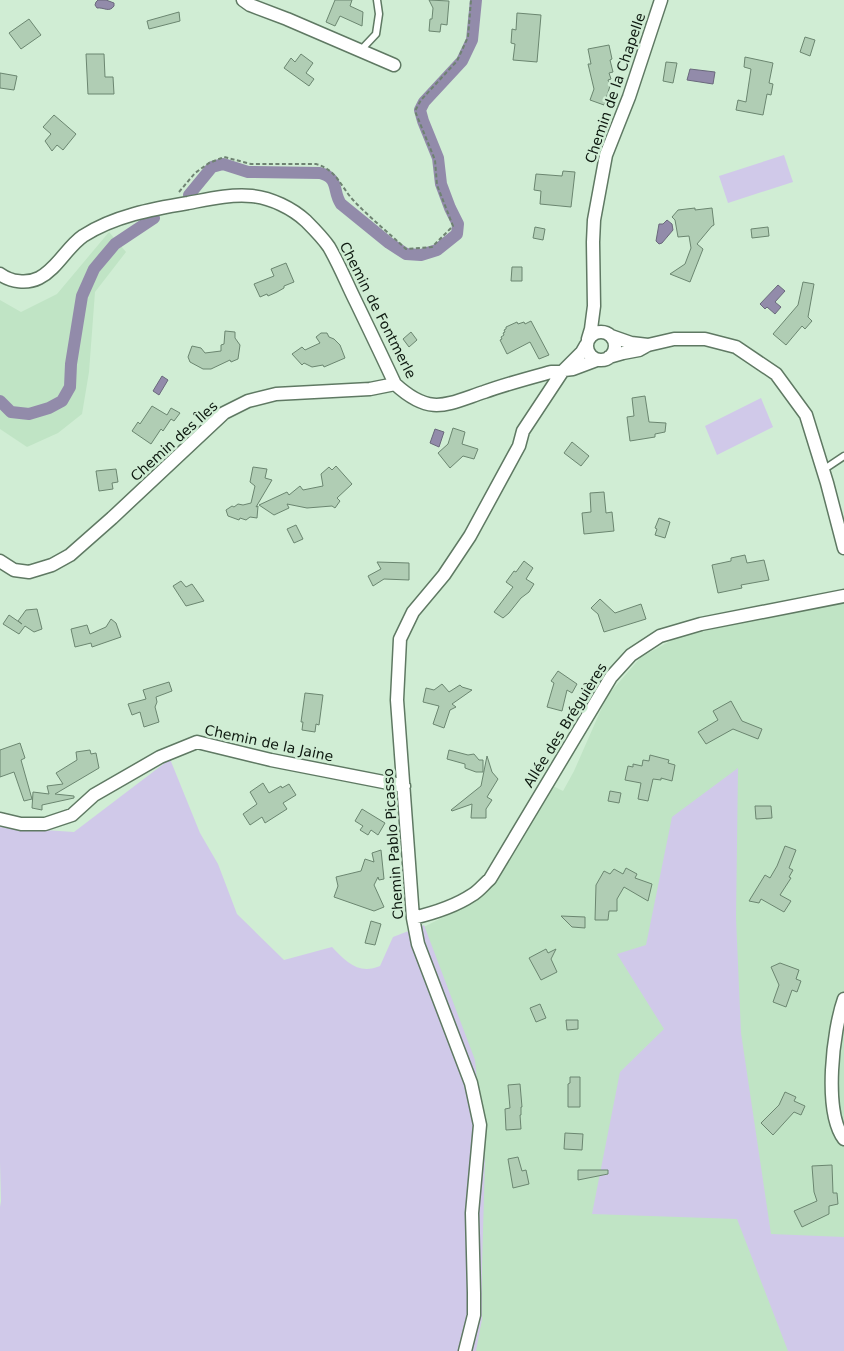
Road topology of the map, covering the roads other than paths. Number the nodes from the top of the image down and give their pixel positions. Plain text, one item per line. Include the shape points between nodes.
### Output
1 (243, 0) edge
2 (377, 0) edge
3 (661, 0) edge
4 (360, 51) junction
5 (394, 65) dead end
6 (0, 274) edge
7 (594, 306) junction
8 (609, 334) junction
9 (587, 342) junction
10 (648, 345) junction
11 (603, 358) junction
12 (559, 372) junction
13 (396, 384) junction
14 (844, 456) edge
15 (823, 470) junction
16 (844, 548) edge
17 (0, 561) edge
18 (844, 596) edge
19 (404, 786) junction
20 (0, 819) edge
21 (413, 918) junction
22 (844, 999) edge
23 (844, 1139) edge
24 (465, 1351) edge

1 - 4 street
2 - 4 lane via 376,34
3 - 7 street, Chemin de la Chapelle via 606,155 594,220
4 - 5 street
6 - 13 street, Chemin de Fontmerle via 15,281 39,278 82,237 125,217 209,199 254,196 289,209 305,220 328,246
7 - 8 street, Chemin de la Chapelle via 597,317
7 - 9 street, Chemin de la Chapelle
8 - 9 street via 598,332
8 - 10 street via 625,342
8 - 11 street via 614,340 614,350
9 - 11 street via 589,354
9 - 12 street, Chemin Pablo Picasso
10 - 11 street
10 - 15 street via 674,339 705,339 736,347 776,374 806,415
11 - 12 street
12 - 13 street, Chemin de Fontmerle via 445,406 426,404
12 - 19 street, Chemin Pablo Picasso via 523,431 519,446 470,536 414,612 400,639 397,700
13 - 17 street, Chemin des Îles via 370,389 276,394 248,401 224,413 70,555 52,565 28,572 14,570
14 - 15 lane
15 - 16 street
18 - 21 street, Allée des Bréguières via 701,624 660,636 631,655 611,677 490,879 474,894 455,904 436,913
19 - 20 street, Chemin de la Jaine via 197,742 160,757 94,795 72,815 45,824 21,824
19 - 21 street, Chemin Pablo Picasso
21 - 24 street, Chemin Pablo Picasso via 418,944 471,1083 480,1125 472,1213 474,1315
22 - 23 street via 835,1037 832,1091 834,1113

